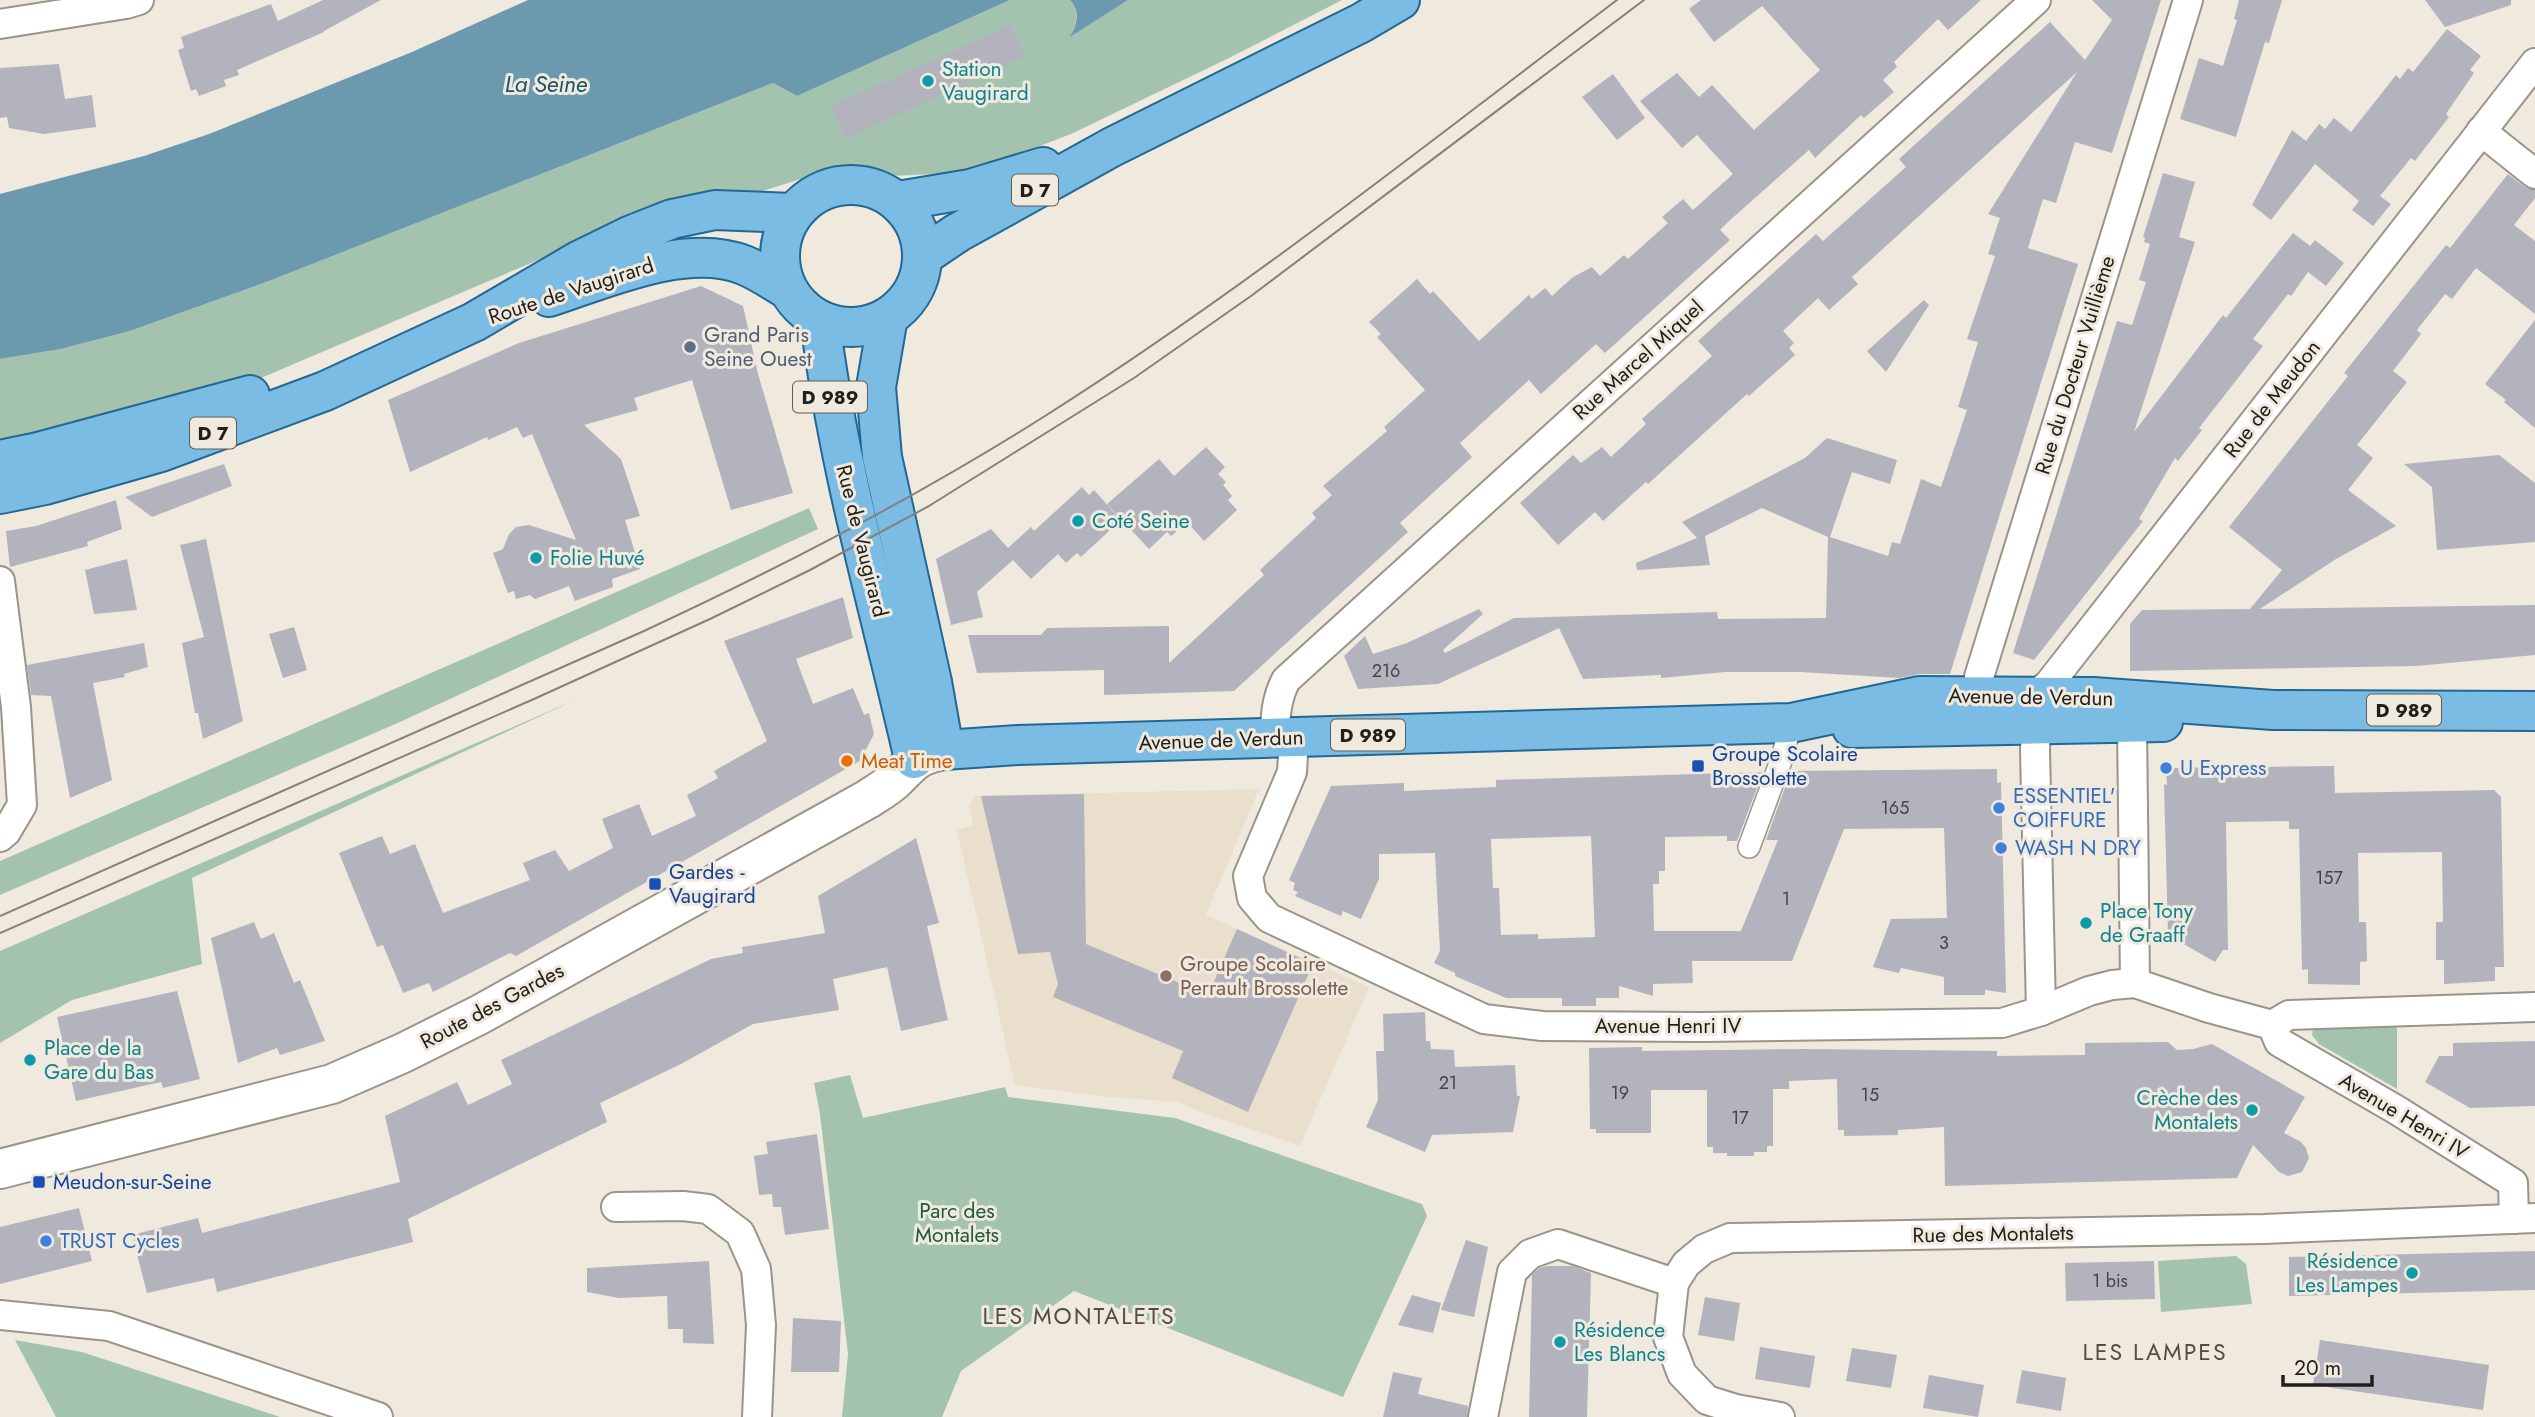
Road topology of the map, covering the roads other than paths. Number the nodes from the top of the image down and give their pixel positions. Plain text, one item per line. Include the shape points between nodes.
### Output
1 (139, 0) edge
2 (1400, 0) edge
3 (2036, 0) edge
4 (2188, 0) edge
5 (0, 24) edge
6 (2535, 63) edge
7 (2481, 131) junction
8 (1112, 147) junction
9 (2535, 174) edge
10 (898, 201) junction
11 (793, 213) junction
12 (923, 256) junction
13 (787, 289) junction
14 (888, 317) junction
15 (820, 320) junction
16 (474, 322) junction
17 (0, 484) edge
18 (0, 581) edge
19 (2071, 656) junction
20 (2085, 696) junction
21 (2273, 710) junction
22 (2035, 711) junction
23 (2535, 711) edge
24 (1977, 716) junction
25 (1791, 723) junction
26 (2132, 724) junction
27 (1285, 738) junction
28 (929, 755) junction
29 (0, 837) edge
30 (1749, 847) dead end
31 (2135, 983) junction
32 (2535, 1007) edge
33 (2041, 1012) junction
34 (2260, 1021) junction
35 (0, 1169) edge
36 (616, 1207) dead end
37 (2524, 1218) edge
38 (1674, 1283) junction
39 (0, 1315) edge
40 (378, 1417) edge
41 (757, 1417) edge
42 (1483, 1417) edge
43 (1780, 1417) edge

1 - 5 street
2 - 8 main road, D 7
3 - 27 street, Rue Marcel Miquel via 1286,680 1277,704
4 - 24 street, Rue du Docteur Vuillième via 1979,677
6 - 7 street, Rue de Meudon
7 - 9 street
7 - 19 street, Rue de Meudon
8 - 10 main road, D 7 via 970,189
8 - 12 main road, D 7
10 - 11 main road via 878,189 855,184 831,186
10 - 12 main road via 916,226
11 - 13 main road via 779,250
11 - 16 main road, Route de Vaugirard / D 7 via 715,210 672,219 580,260
12 - 14 main road via 913,291
13 - 15 main road via 801,307
13 - 16 main road, Route de Vaugirard / D 7 via 744,265 682,260 656,263
14 - 15 main road via 855,328
14 - 28 main road, Rue de Vaugirard / D 989 via 876,387 882,457 932,681
15 - 28 main road, Rue de Vaugirard / D 989 via 845,474
16 - 17 main road, Route de Vaugirard / D 7 via 325,391 161,452 45,485
18 - 29 street via 16,707 22,805
19 - 20 street via 2076,682
19 - 22 street, Rue de Meudon
20 - 21 main road, Avenue de Verdun / D 989
20 - 22 main road, Avenue de Verdun / D 989
20 - 26 street
21 - 23 main road, Avenue de Verdun / D 989
21 - 26 main road, Avenue de Verdun / D 989
22 - 24 main road, Avenue de Verdun / D 989
22 - 26 main road, Avenue de Verdun / D 989
22 - 33 street
24 - 25 main road, Avenue de Verdun / D 989 via 1825,729
25 - 27 main road, Avenue de Verdun / D 989
25 - 30 street
26 - 31 street
27 - 28 main road, Avenue de Verdun / D 989 via 995,746
27 - 33 street, Avenue Henri IV via 1292,772 1248,876 1252,898 1269,918 1484,1019 1542,1026 1965,1024 2002,1023
28 - 35 main road, Route des Gardes via 868,799 403,1053 332,1084
31 - 33 street, Avenue Henri IV via 2089,991
31 - 34 street, Avenue Henri IV
32 - 34 street via 2289,1015
34 - 37 street, Avenue Henri IV via 2279,1042 2513,1183
36 - 41 street via 708,1209 740,1233 756,1269 761,1325
37 - 38 street, Rue des Montalets via 2264,1229 1730,1238 1704,1248
38 - 42 street via 1558,1244 1530,1254 1512,1272
38 - 43 street via 1668,1337 1682,1374 1707,1400
39 - 40 street via 109,1326

